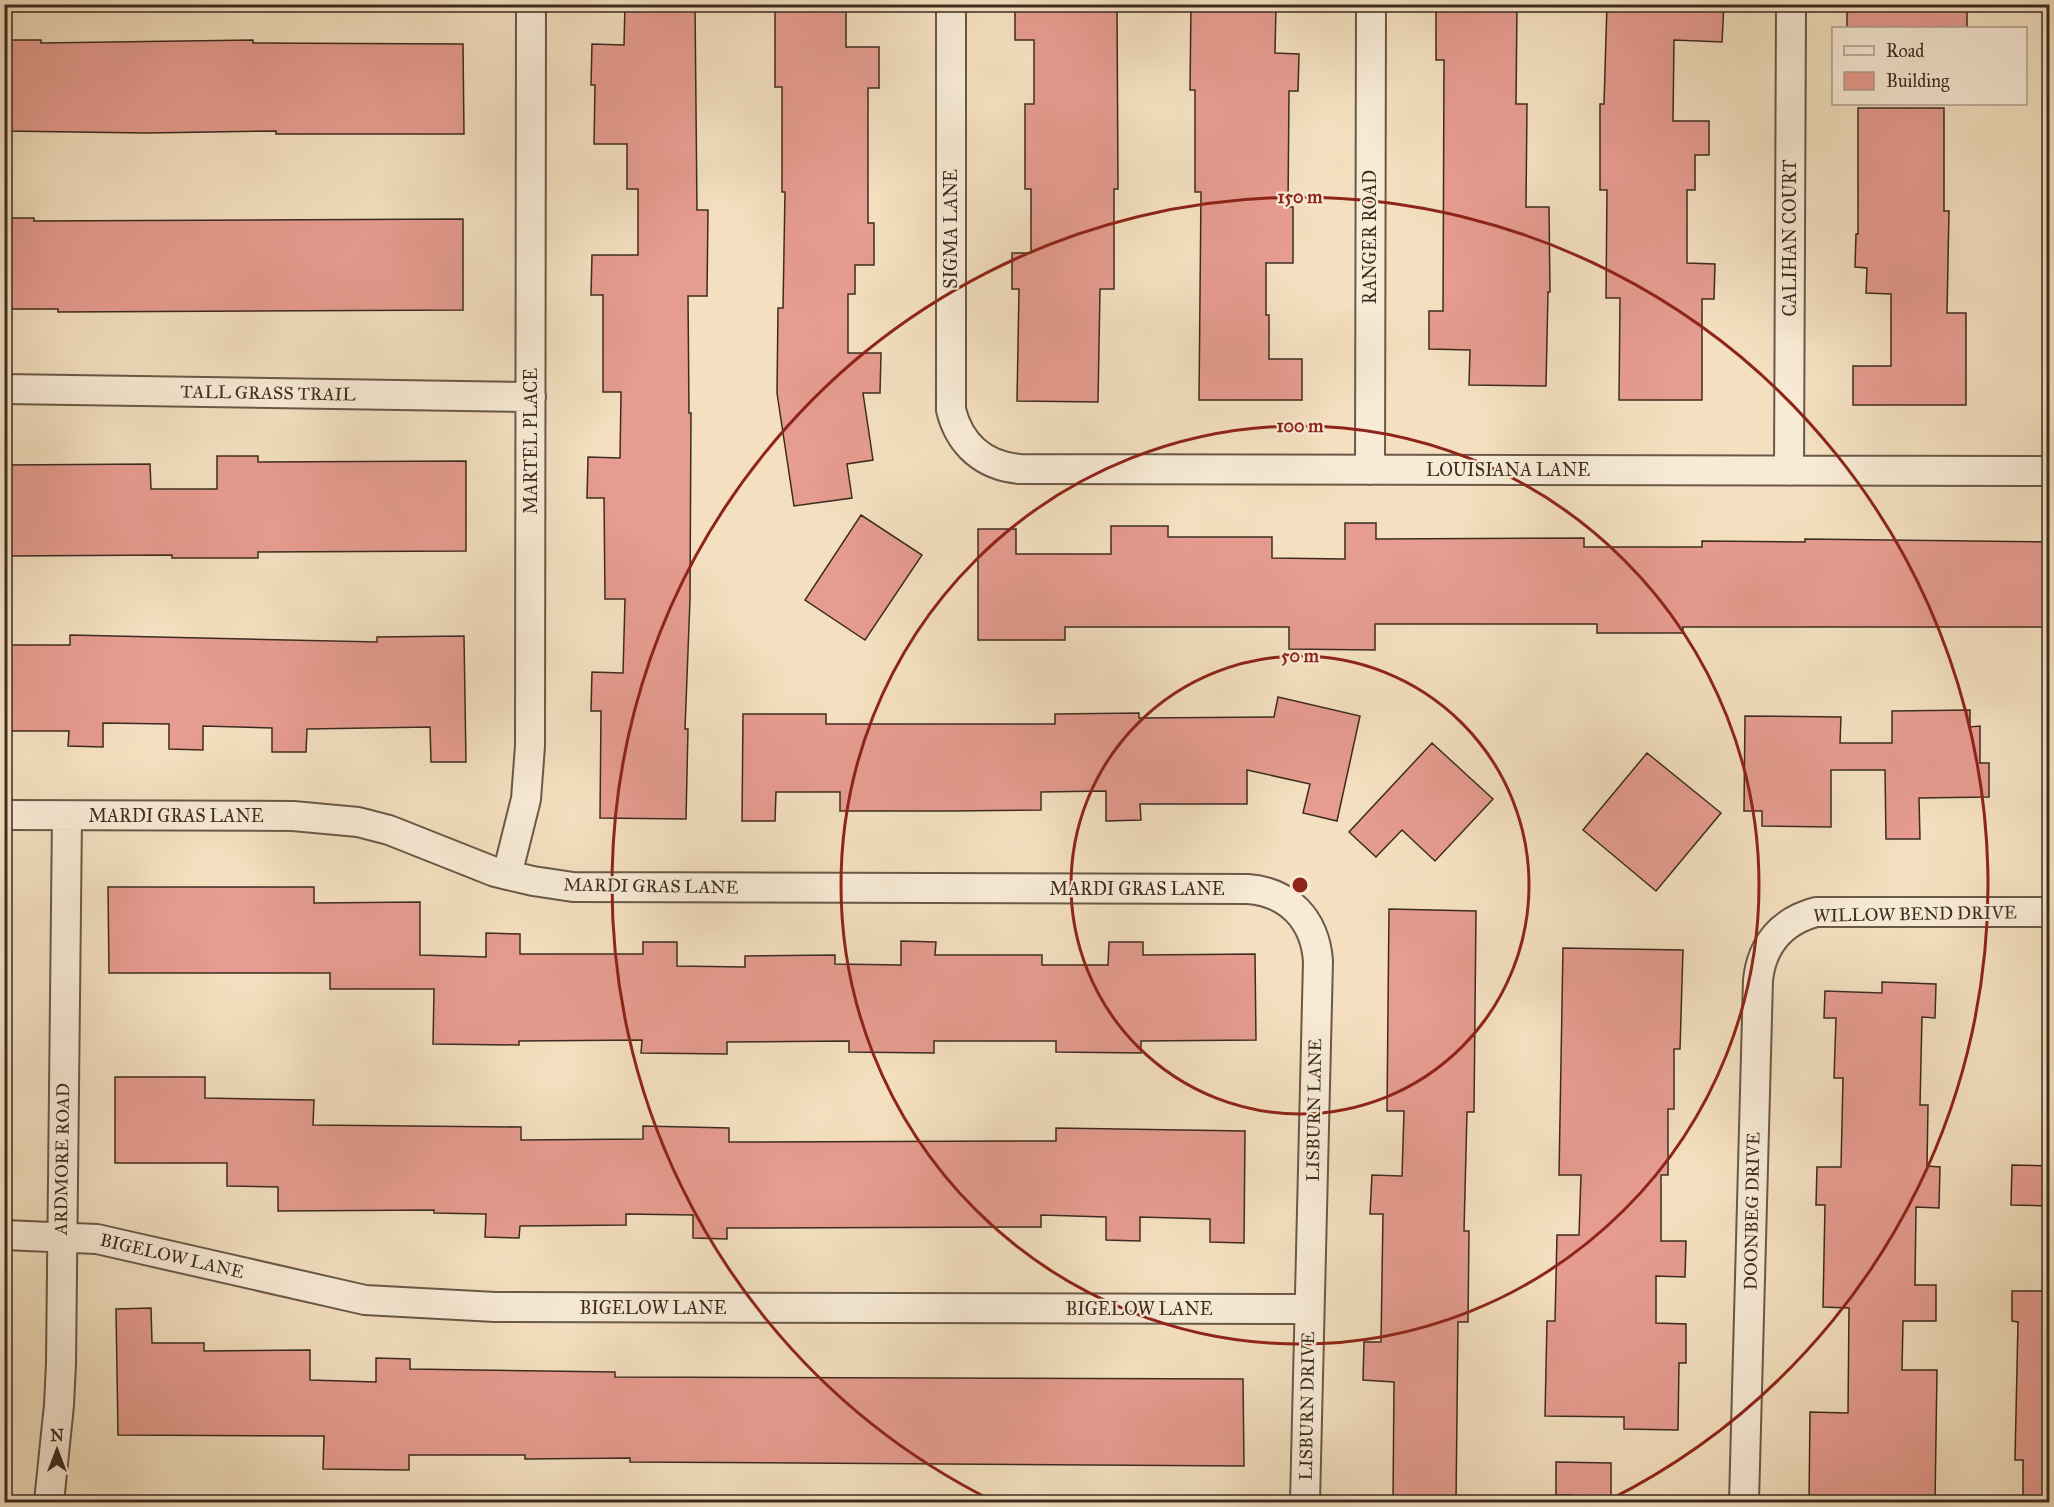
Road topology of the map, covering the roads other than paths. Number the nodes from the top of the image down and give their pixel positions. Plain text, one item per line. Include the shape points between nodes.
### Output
1 (531, 4) edge
2 (951, 4) edge
3 (1371, 4) edge
4 (1791, 4) edge
5 (4, 389) edge
6 (531, 397) junction
7 (971, 449) joint
8 (1370, 470) junction
9 (1789, 471) junction
10 (2049, 471) edge
11 (4, 815) edge
12 (68, 816) junction
13 (507, 875) junction
14 (2049, 912) edge
15 (1302, 914) joint
16 (1784, 927) joint
17 (4, 1235) edge
18 (61, 1236) junction
19 (1309, 1309) junction
20 (49, 1503) edge
21 (1305, 1503) edge
22 (1744, 1503) edge

1 - 6 street, MARTEL PLACE
2 - 7 street, SIGMA LANE via 951,399 954,421
3 - 8 street, RANGER ROAD
4 - 9 street, CALIHAN COURT
5 - 6 street, TALL GRASS TRAIL
6 - 13 street, MARTEL PLACE via 530,759 525,806
7 - 8 street, LOUISIANA LANE via 989,462 1020,469
8 - 9 street, LOUISIANA LANE
9 - 10 street, LOUISIANA LANE
11 - 12 street, MARDI GRAS LANE
12 - 13 street, MARDI GRAS LANE via 330,818 389,830
12 - 18 street, ARDMORE ROAD
13 - 15 street, MARDI GRAS LANE via 600,888 1248,889 1283,899
14 - 16 street, WILLOW BEND DRIVE via 1828,911 1804,915
15 - 19 street, LISBURN LANE via 1314,936 1318,961
16 - 22 street, DOONBEG DRIVE via 1763,956 1758,980
17 - 18 street, BIGELOW LANE
18 - 19 street, BIGELOW LANE via 97,1239 377,1301 495,1307
18 - 20 street, ARDMORE ROAD via 59,1406
19 - 21 street, LISBURN DRIVE

